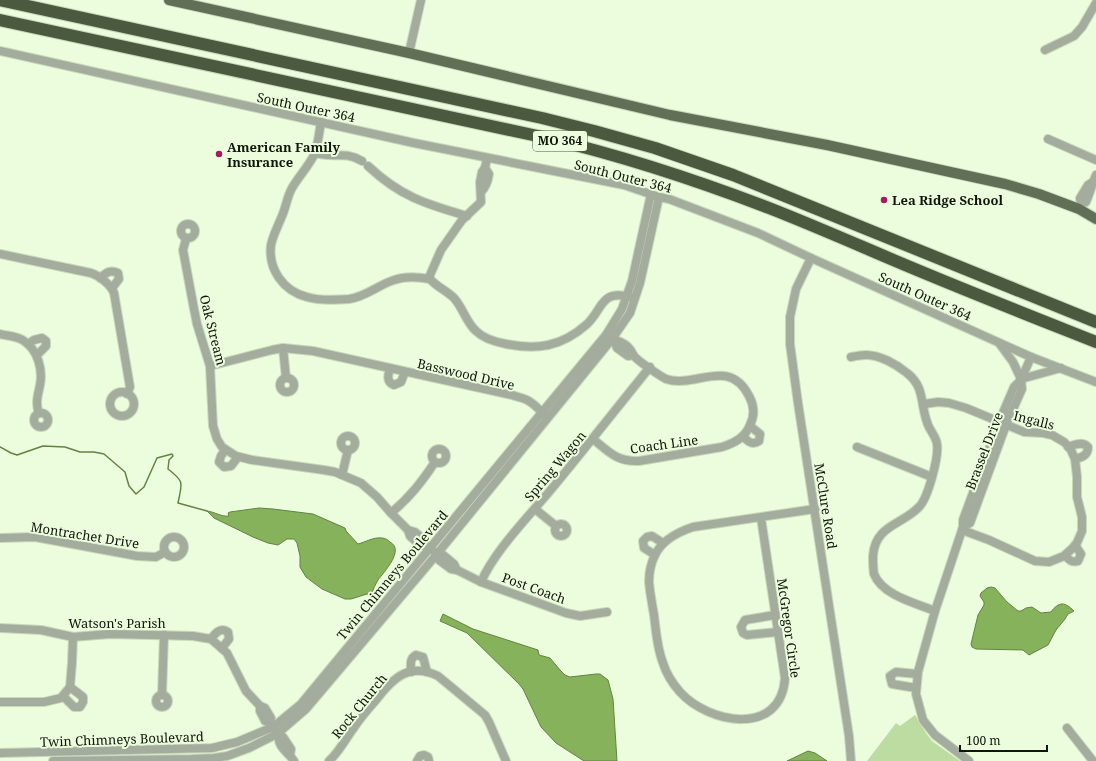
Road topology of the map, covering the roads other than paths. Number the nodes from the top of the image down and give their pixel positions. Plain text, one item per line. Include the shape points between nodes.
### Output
1 (0, 0) edge
2 (169, 0) edge
3 (421, 0) edge
4 (1091, 0) edge
5 (1096, 3) edge
6 (0, 20) edge
7 (1045, 50) dead end
8 (0, 51) edge
9 (409, 54) junction
10 (321, 122) junction
11 (1048, 139) dead end
12 (315, 153) junction
13 (487, 158) junction
14 (1096, 160) edge
15 (1094, 179) edge
16 (655, 196) junction
17 (1080, 207) junction
18 (467, 216) junction
19 (1096, 219) edge
20 (186, 239) dead end
21 (0, 254) edge
22 (811, 258) junction
23 (100, 278) junction
24 (430, 279) junction
25 (112, 288) junction
26 (631, 297) junction
27 (1096, 322) edge
28 (0, 334) edge
29 (611, 338) junction
30 (999, 342) junction
31 (1096, 342) edge
32 (28, 344) junction
33 (284, 348) junction
34 (36, 355) junction
35 (851, 357) dead end
36 (1031, 357) junction
37 (210, 366) junction
38 (650, 367) junction
39 (390, 368) junction
40 (1061, 368) junction
41 (405, 372) junction
42 (286, 378) dead end
43 (1021, 379) junction
44 (1096, 382) edge
45 (127, 394) dead end
46 (924, 404) junction
47 (39, 413) dead end
48 (543, 413) junction
49 (1003, 424) junction
50 (750, 426) junction
51 (743, 436) junction
52 (593, 439) junction
53 (857, 447) dead end
54 (1068, 447) junction
55 (225, 450) junction
56 (348, 450) dead end
57 (238, 457) junction
58 (1076, 460) junction
59 (435, 462) dead end
60 (342, 475) junction
61 (932, 477) junction
62 (535, 509) junction
63 (815, 509) junction
64 (391, 513) junction
65 (761, 518) junction
66 (556, 526) dead end
67 (963, 528) junction
68 (0, 538) edge
69 (663, 543) junction
70 (1075, 545) junction
71 (433, 551) junction
72 (165, 552) dead end
73 (654, 555) junction
74 (1065, 555) junction
75 (482, 582) junction
76 (935, 611) junction
77 (607, 612) dead end
78 (775, 616) junction
79 (0, 628) edge
80 (778, 632) junction
81 (164, 635) junction
82 (73, 637) junction
83 (211, 639) junction
84 (222, 648) junction
85 (411, 672) junction
86 (426, 672) junction
87 (917, 674) junction
88 (70, 687) junction
89 (916, 688) junction
90 (162, 694) dead end
91 (63, 696) junction
92 (0, 702) edge
93 (1067, 728) dead end
94 (275, 730) junction
95 (129, 750) junction
96 (0, 753) edge
97 (292, 758) edge
98 (128, 760) edge
99 (53, 761) edge
100 (329, 761) edge
101 (417, 761) edge
102 (429, 761) edge
103 (506, 761) edge
104 (851, 761) edge
105 (969, 761) edge
106 (1095, 761) edge

1 - 27 highway, MO 364 via 542,118 649,146 765,187
2 - 9 main road
3 - 9 street
4 - 5 street
5 - 7 street via 1074,36
6 - 31 highway, MO 364 via 539,137 640,163 770,208
8 - 10 street, South Outer 364
9 - 17 main road via 670,115 827,145 1005,184
10 - 12 street
10 - 13 street, South Outer 364
11 - 14 street
12 - 18 street via 324,156 354,156 408,196
12 - 24 street via 288,196 272,244 272,266 283,284 296,294 328,300 363,296 394,280
13 - 16 street, South Outer 364 via 624,185
13 - 18 street via 485,168 489,174 485,188 481,192 481,202
15 - 17 street via 1080,198
16 - 22 street, South Outer 364 via 758,233
16 - 26 street, Twin Chimneys Boulevard via 632,281
17 - 19 main road
18 - 24 street via 441,250
20 - 37 street, Oak Stream via 183,250 194,309
21 - 23 street via 91,273
22 - 30 street, South Outer 364
22 - 63 street, McClure Road via 796,289 790,317 790,344
23 - 25 street
23 - 25 street via 113,270 118,273 119,278
24 - 26 street via 456,300 470,324 481,336 525,348 554,344 572,335 587,325 608,297
25 - 45 street via 130,388
26 - 29 street, Twin Chimneys Boulevard via 630,313
28 - 32 street via 24,340
29 - 38 street, Coach Line via 628,356 633,355
29 - 48 street, Twin Chimneys Boulevard
30 - 36 street, South Outer 364
30 - 43 street
32 - 34 street
32 - 34 street via 39,338 46,341 46,346
33 - 37 street, Basswood Drive
33 - 39 street, Basswood Drive via 313,351
33 - 42 street
34 - 47 street via 40,363 36,407
35 - 46 street via 866,355 887,360 898,366 912,376 922,394
36 - 40 street, South Outer 364
36 - 43 street, Brassel Drive
37 - 55 street, Oak Stream via 213,426 217,439
38 - 50 street, Coach Line via 666,379 681,381 716,375 732,378 744,386 751,399 754,411
38 - 52 street, Spring Wagon
39 - 41 street, Basswood Drive
39 - 41 street, Basswood Drive via 388,380 394,385 401,382
40 - 43 street
40 - 44 street, South Outer 364
41 - 48 street, Basswood Drive via 512,395 532,403
43 - 49 street, Brassel Drive via 1014,387
46 - 49 street, Ingalls via 949,403
46 - 61 street via 927,422 937,442 938,456
48 - 71 street, Twin Chimneys Boulevard
49 - 54 street, Ingalls via 1024,432 1052,435
49 - 67 street, Brassel Drive via 963,520
50 - 51 street, Coach Line
50 - 51 street via 760,434 759,441 750,443
51 - 52 street, Coach Line via 722,447 639,462 617,458
52 - 62 street, Spring Wagon
53 - 61 street
54 - 58 street, Ingalls
54 - 58 street via 1081,443 1088,447 1088,452
55 - 57 street
55 - 57 street via 220,459 224,467 231,466
56 - 60 street
57 - 60 street
58 - 70 street, Ingalls via 1077,497 1082,517 1082,531
59 - 64 street via 408,498
60 - 64 street via 362,483
61 - 76 street via 920,506 884,531 875,543 873,558 874,573 882,586 890,592
62 - 66 street
62 - 75 street, Spring Wagon via 487,569
63 - 65 street, McGregor Circle
63 - 104 street, McClure Road via 850,736
64 - 71 street via 421,546
65 - 69 street, McGregor Circle via 693,527
65 - 78 street, McGregor Circle
67 - 74 street, Ingalls via 1035,562 1049,562
67 - 76 street, Brassel Drive
68 - 72 street, Montrachet Drive via 35,537 137,556 156,557
69 - 73 street, McGregor Circle
69 - 73 street via 652,536 643,541 644,548
70 - 74 street, Ingalls
70 - 74 street, Ingalls via 1081,554 1078,562 1068,560
71 - 75 street, Post Coach via 442,554 457,570
71 - 94 street, Twin Chimneys Boulevard via 306,708
73 - 80 street, McGregor Circle via 649,581 657,640 663,663 672,681 694,704 711,713 746,720 775,708 785,689
75 - 77 street, Post Coach via 573,615
76 - 87 street, Brassel Drive
78 - 80 street, McGregor Circle
78 - 80 street via 745,620 741,627 743,633 748,635
79 - 82 street, Watson's Parish via 41,630
81 - 82 street, Watson's Parish via 110,634
81 - 83 street, Watson's Parish
81 - 90 street
82 - 88 street
83 - 84 street
83 - 84 street via 220,630 228,632 229,639
84 - 94 street via 230,658 246,691 265,708
85 - 86 street, Rock Church
85 - 86 street via 413,657 420,655 424,660
85 - 100 street, Rock Church via 395,678 385,688
86 - 103 street, Rock Church via 447,682 485,715
87 - 89 street, Brassel Drive
87 - 89 street via 896,672 890,676 892,684
88 - 91 street
88 - 91 street via 83,697 80,707 74,707
89 - 105 street, Brassel Drive via 923,720 939,739
91 - 92 street via 53,701
93 - 106 street
94 - 95 street, Twin Chimneys Boulevard via 212,748
94 - 97 street via 291,750
94 - 98 street, Twin Chimneys Boulevard via 249,748 227,756
95 - 96 street, Twin Chimneys Boulevard
95 - 98 street
98 - 99 street, Twin Chimneys Boulevard
101 - 102 street via 424,755

